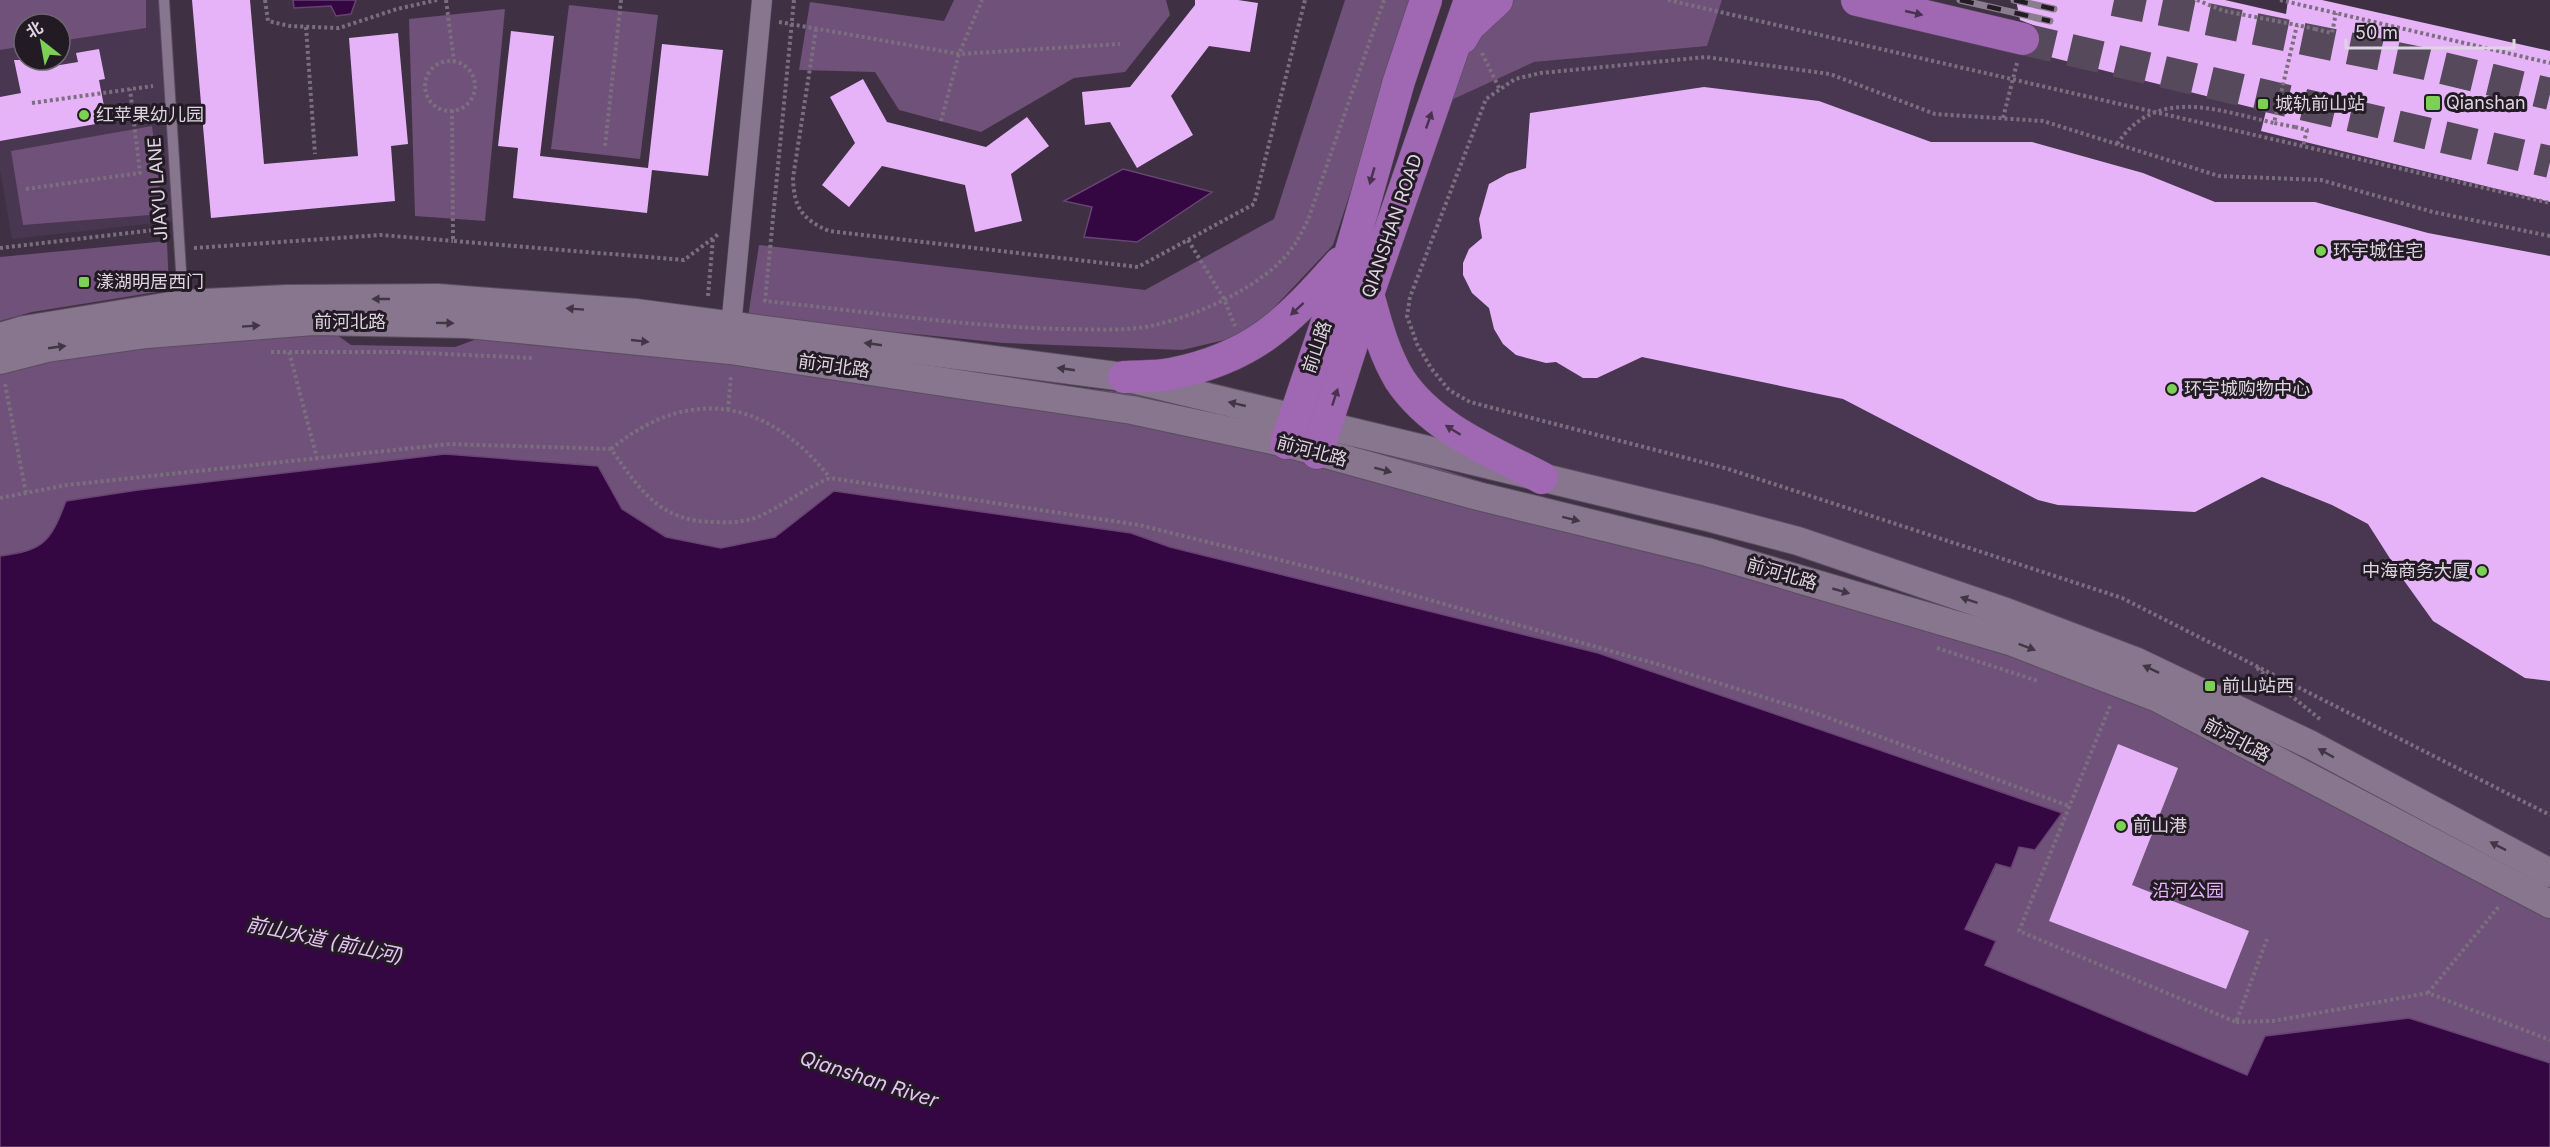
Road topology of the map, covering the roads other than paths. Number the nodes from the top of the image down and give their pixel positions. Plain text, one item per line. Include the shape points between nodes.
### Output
1 (164, 0) edge
2 (1408, 0) edge
3 (1426, 0) edge
4 (1470, 0) edge
5 (1497, 0) edge
6 (1857, 0) edge
7 (761, 10) edge
8 (2023, 39) tunnel mouth
9 (1409, 52) junction
10 (1450, 59) junction
11 (1351, 251) junction
12 (1368, 294) junction
13 (183, 304) junction
14 (0, 337) edge
15 (728, 357) junction
16 (2, 376) edge
17 (1124, 377) junction
18 (1290, 430) junction
19 (1321, 440) junction
20 (1542, 478) junction
21 (2550, 873) edge
22 (2550, 904) edge

1 - 13 lane, JIAYU LANE
2 - 9 main road
3 - 9 main road, QIANSHAN ROAD
4 - 10 main road, QIANSHAN ROAD
5 - 10 main road via 1469,26
6 -> 8 main road
7 - 15 street
9 -> 11 main road, QIANSHAN ROAD
12 -> 10 main road, QIANSHAN ROAD
11 -> 17 main road via 1289,317 1246,350 1168,375
11 - 18 main road, 前山路
19 -> 12 main road, QIANSHAN ROAD
20 -> 12 main road via 1452,430 1422,407 1400,379 1386,352
13 - 14 main road, 前河北路
15 -> 13 main road, 前河北路 via 636,313 438,298
16 -> 15 main road, 前河北路 via 47,348 147,334 314,321 467,324
17 -> 15 main road, 前河北路
15 - 18 main road, 前河北路
18 -> 17 main road, 前河北路
18 - 19 main road, 前河北路
19 - 20 main road, 前河北路
19 -> 22 main road, 前河北路 via 1478,496 1707,552 2010,640 2158,698
21 -> 20 main road, 前河北路 via 2311,745 2125,657 1798,541

